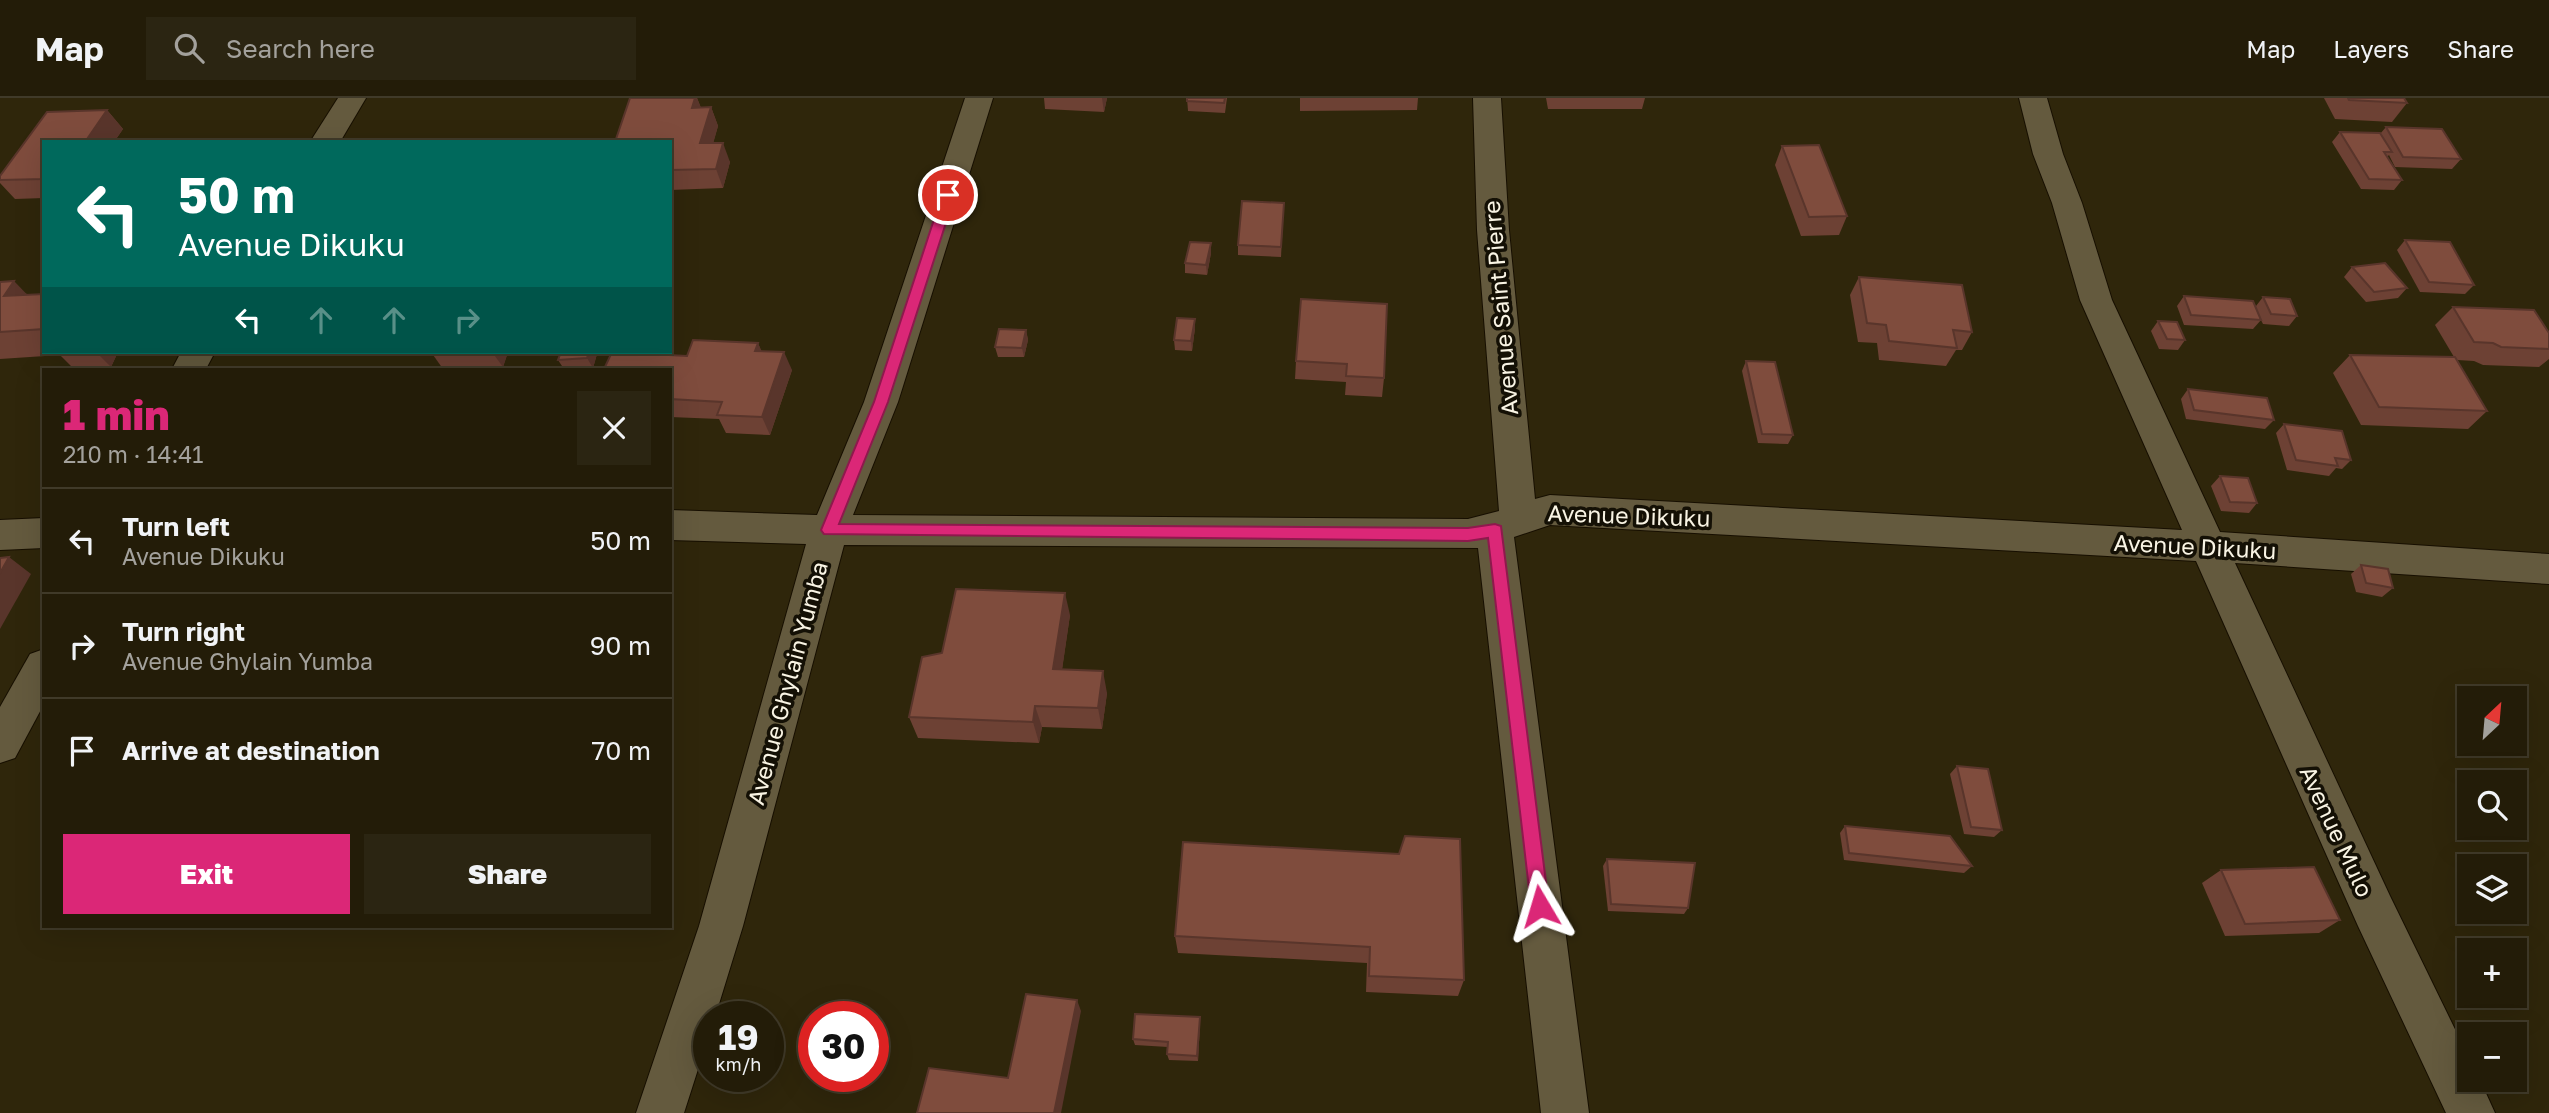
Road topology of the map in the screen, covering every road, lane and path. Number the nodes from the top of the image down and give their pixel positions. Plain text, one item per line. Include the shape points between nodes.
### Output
1 (352, 98) edge
2 (979, 98) edge
3 (1487, 98) edge
4 (2033, 98) edge
5 (326, 140) edge
6 (1506, 524) junction
7 (672, 525) edge
8 (829, 530) junction
9 (42, 533) edge
10 (0, 534) edge
11 (2207, 547) junction
12 (2549, 569) edge
13 (42, 670) edge
14 (0, 745) edge
15 (660, 1113) edge
16 (1565, 1113) edge
17 (2471, 1113) edge

1 - 5 street
2 - 8 street, Avenue Ghylain Yumba via 881,402
3 - 6 street, Avenue Saint Pierre
4 - 11 street, Avenue Mulo via 2096,300
6 - 8 street, Avenue Dikuku via 1468,534
6 - 11 street, Avenue Dikuku via 1530,512 1550,510
6 - 16 street, Avenue Saint Pierre
7 - 8 street, Avenue Dikuku
8 - 15 street, Avenue Ghylain Yumba via 721,926
9 - 10 street
11 - 12 street, Avenue Dikuku
11 - 17 street, Avenue Mulo
13 - 14 street

